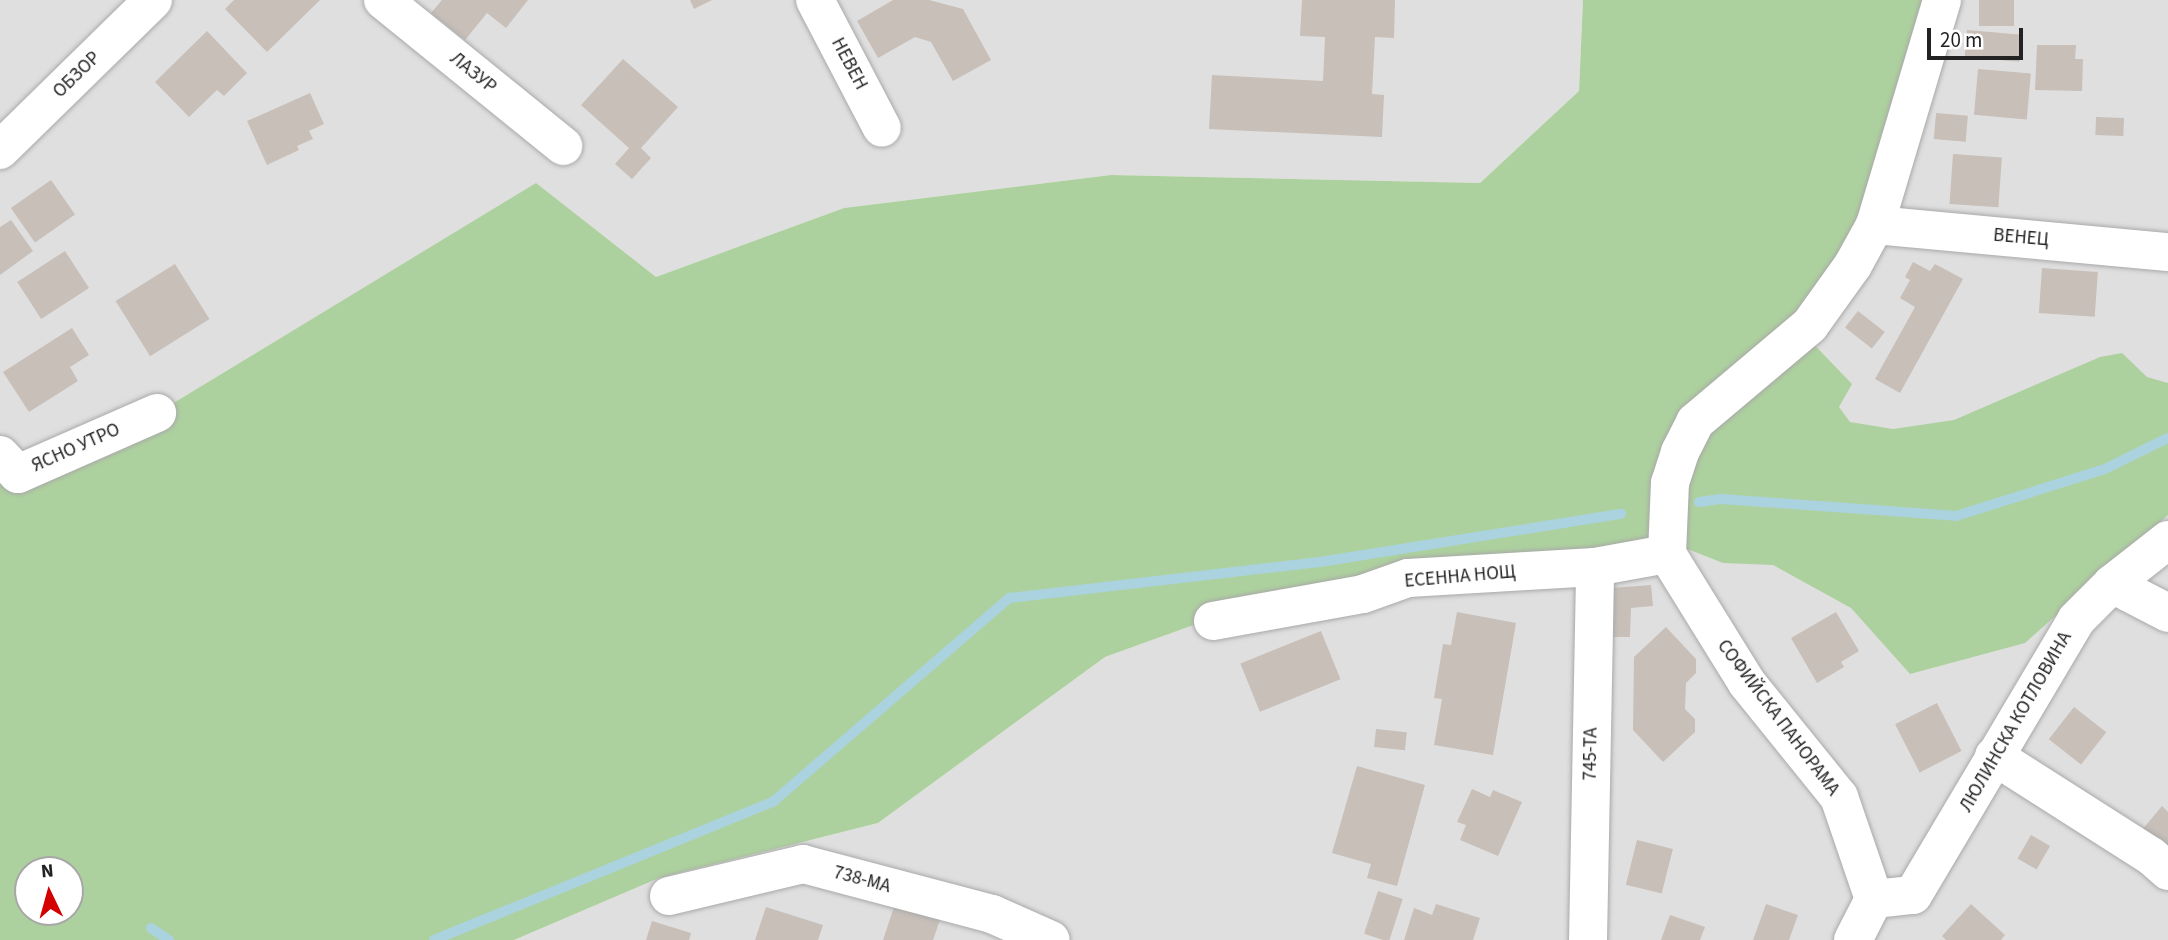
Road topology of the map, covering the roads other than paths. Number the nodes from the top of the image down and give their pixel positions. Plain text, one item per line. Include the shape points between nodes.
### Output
1 (153, 0) edge
2 (383, 0) edge
3 (815, 0) edge
4 (1942, 0) edge
5 (882, 128) dead end
6 (563, 146) dead end
7 (0, 150) edge
8 (1875, 225) junction
9 (2168, 252) edge
10 (157, 413) dead end
11 (0, 455) edge
12 (2168, 540) edge
13 (1667, 554) junction
14 (1595, 567) junction
15 (2112, 584) junction
16 (2168, 613) edge
17 (1213, 621) dead end
18 (1994, 756) junction
19 (2168, 871) edge
20 (669, 896) dead end
21 (1869, 924) edge
22 (1051, 940) edge
23 (1588, 940) edge

1 - 7 street, ОБЗОР
2 - 6 street, ЛАЗУР
3 - 5 street, НЕВЕН
4 - 8 street
8 - 9 street, ВЕНЕЦ
8 - 13 street via 1810,325 1695,422 1670,483
10 - 11 street, ЯСНО УТРО via 18,474
12 - 15 street, ЛЮЛИНСКА КОТЛОВИНА
13 - 14 street, ЕСЕННА НОЩ
13 - 21 street, СОФИЙСКА ПАНОРАМА via 1747,683 1839,797
14 - 17 street, ЕСЕННА НОЩ via 1408,578 1363,594
14 - 23 street, 745-ТА
15 - 16 street
15 - 18 street, ЛЮЛИНСКА КОТЛОВИНА via 2076,620
18 - 19 street
18 - 21 street, ЛЮЛИНСКА КОТЛОВИНА via 1913,895
20 - 22 street, 738-МА via 803,864 992,914

